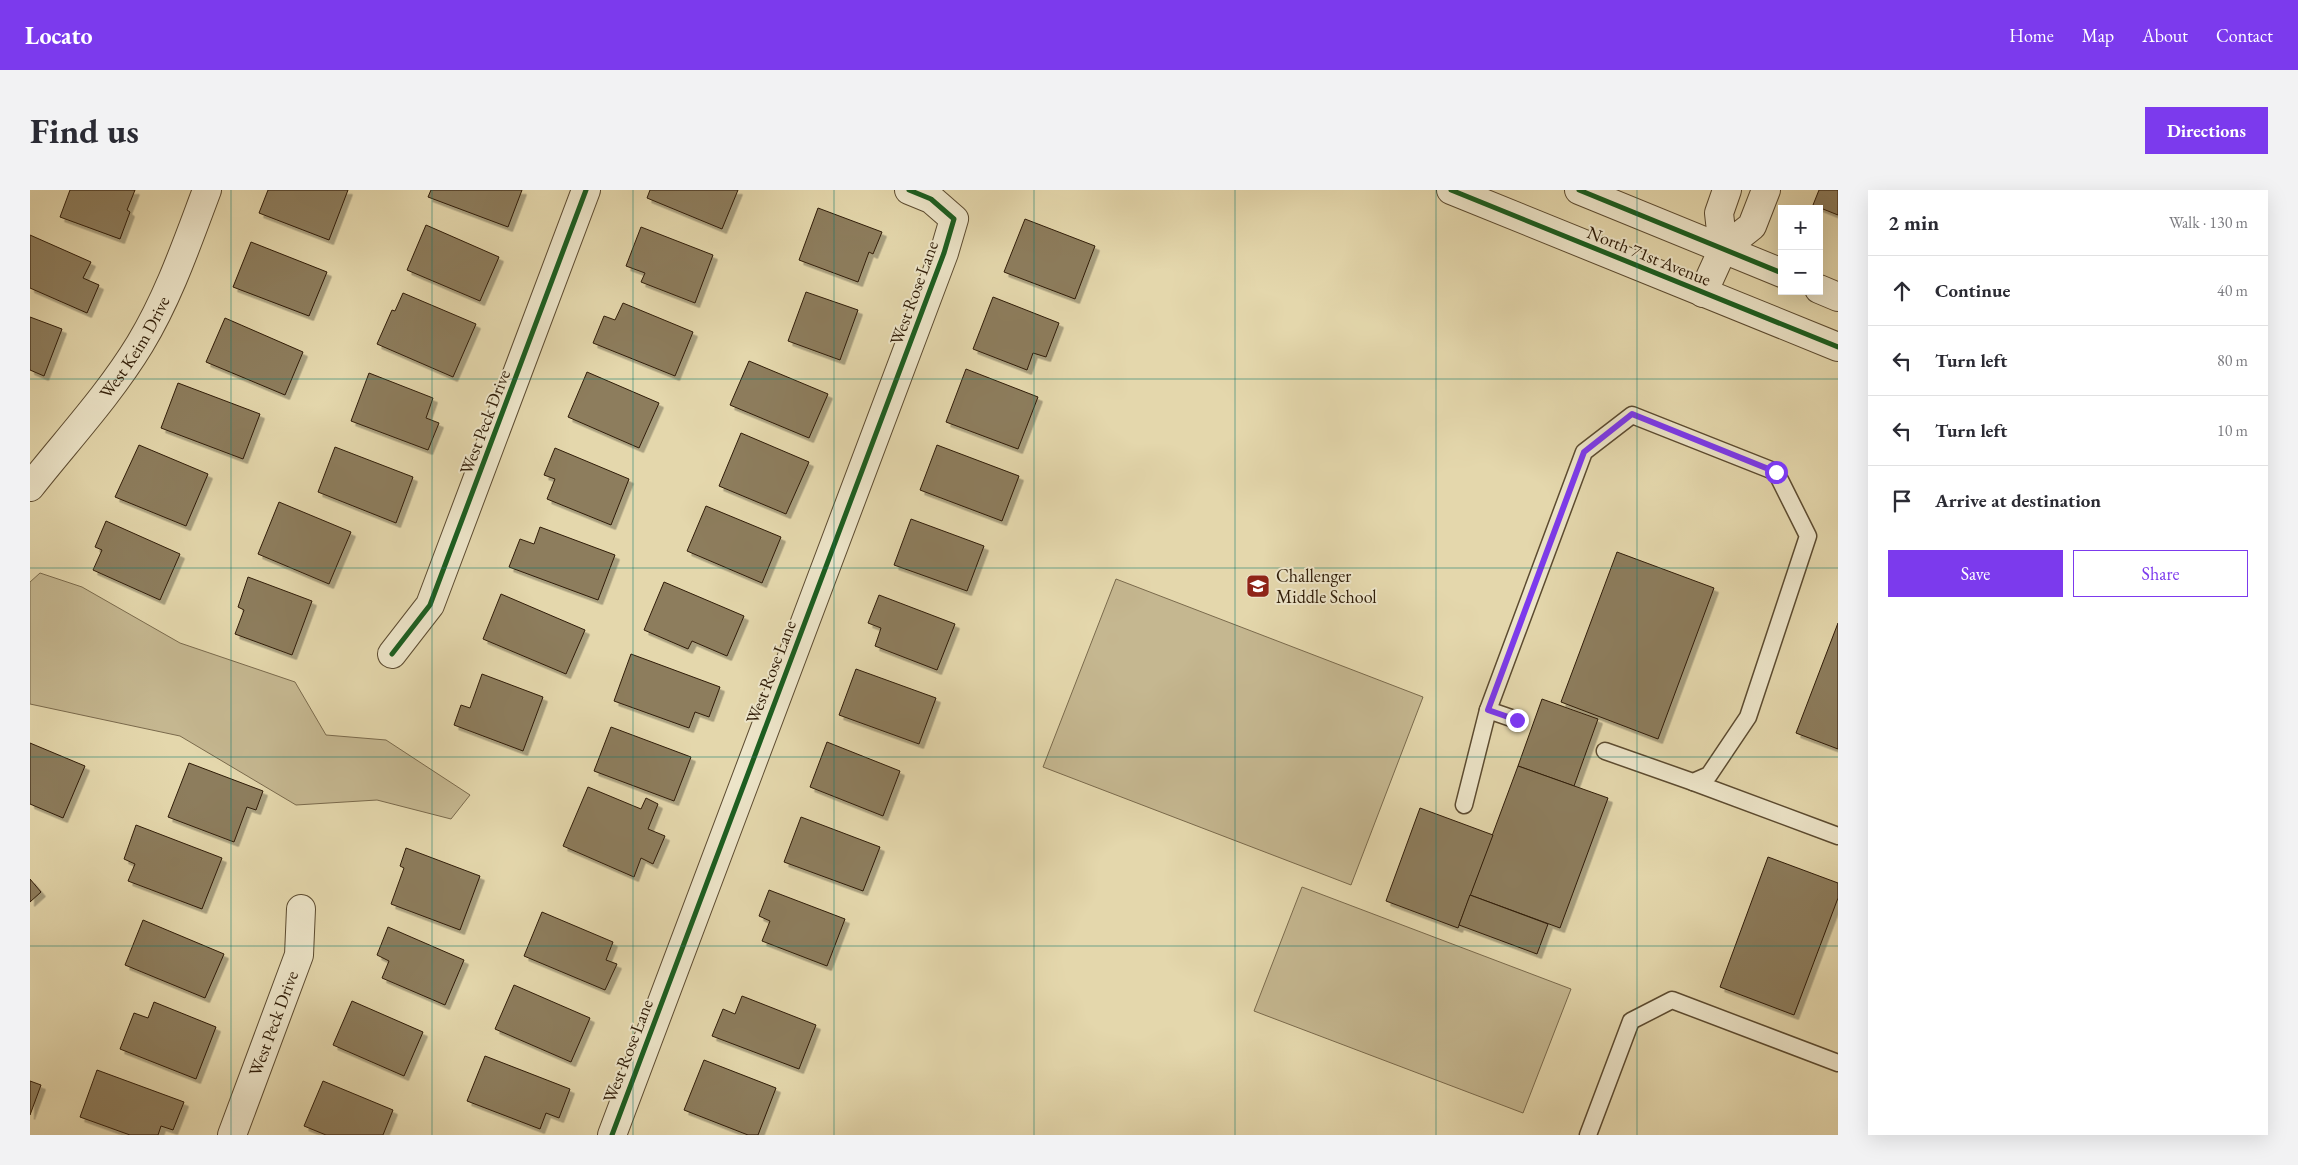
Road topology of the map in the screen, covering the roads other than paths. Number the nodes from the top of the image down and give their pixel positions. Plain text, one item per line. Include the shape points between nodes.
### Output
1 (207, 190) edge
2 (586, 190) edge
3 (909, 190) edge
4 (1451, 190) edge
5 (1579, 190) edge
6 (1727, 190) edge
7 (1766, 190) edge
8 (1723, 249) junction
9 (1778, 271) edge
10 (1823, 291) edge
11 (1703, 293) junction
12 (1838, 297) edge
13 (1838, 348) edge
14 (30, 487) edge
15 (392, 654) dead end
16 (1488, 710) junction
17 (1517, 720) dead end
18 (1605, 751) dead end
19 (1693, 782) junction
20 (1464, 805) dead end
21 (1838, 836) edge
22 (301, 909) dead end
23 (1838, 1063) edge
24 (232, 1135) edge
25 (612, 1135) edge
26 (1588, 1135) edge

1 - 14 street, West Keim Drive via 178,267 139,345
2 - 15 street, West Peck Drive via 430,605
3 - 25 street, West Rose Lane via 931,199 954,218 944,253
4 - 11 street, North 71st Avenue
5 - 8 street, North 71st Avenue
6 - 8 street via 1719,213
7 - 8 street via 1752,226
8 - 9 street, North 71st Avenue
8 - 11 street
10 - 12 street
11 - 13 street, North 71st Avenue
16 - 17 lane
16 - 19 lane via 1584,452 1632,414 1776,472 1808,536 1748,717 1709,775
16 - 20 lane
18 - 19 lane
19 - 21 lane
22 - 24 street, West Peck Drive via 299,955
23 - 26 lane via 1672,1000 1631,1021

